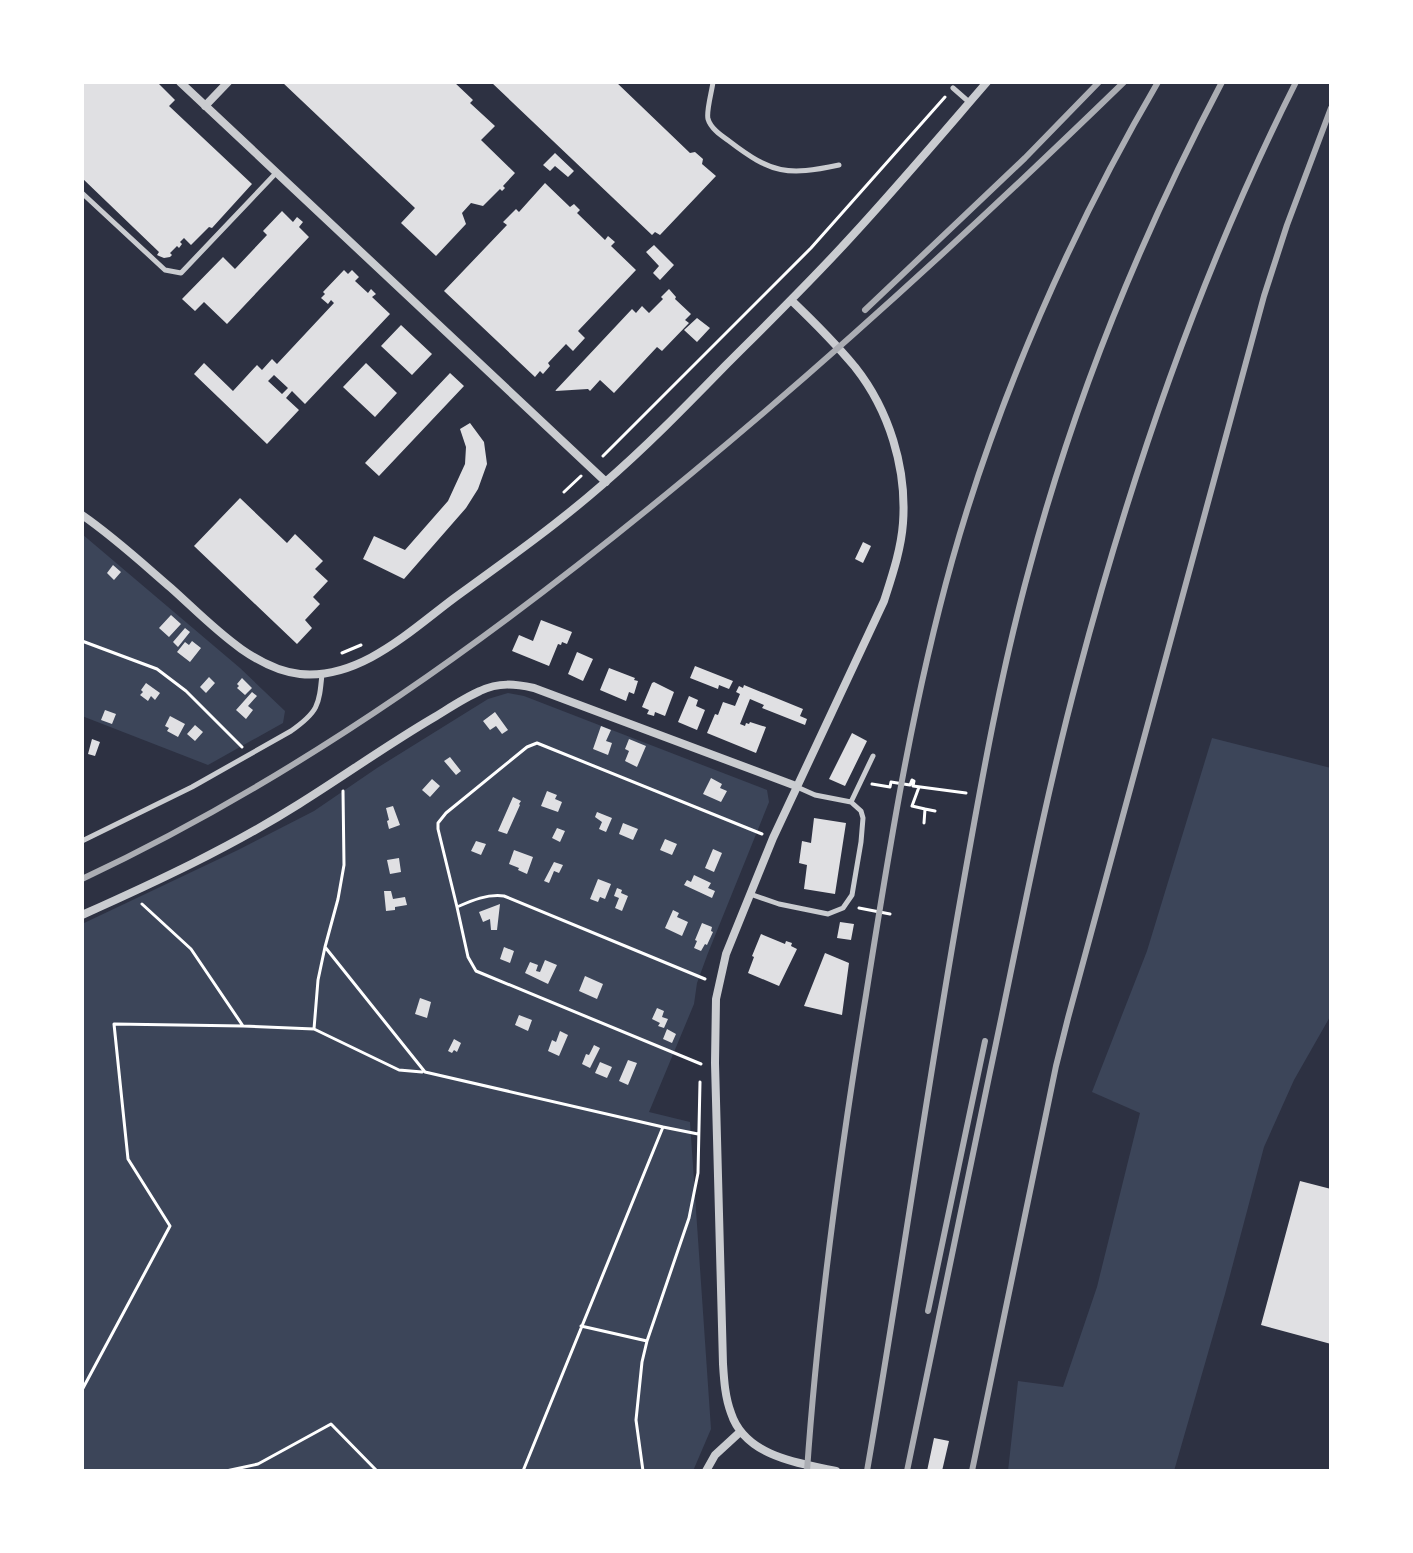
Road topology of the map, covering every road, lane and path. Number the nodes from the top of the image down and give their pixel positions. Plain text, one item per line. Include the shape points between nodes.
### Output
1 (180, 82) edge
2 (228, 82) edge
3 (713, 82) edge
4 (987, 82) edge
5 (953, 88) dead end
6 (945, 97) dead end
7 (969, 102) junction
8 (205, 106) junction
9 (839, 165) dead end
10 (276, 173) junction
11 (82, 193) edge
12 (791, 300) junction
13 (603, 456) dead end
14 (590, 468) junction
15 (606, 482) junction
16 (564, 492) dead end
17 (82, 515) edge
18 (82, 641) edge
19 (364, 644) dead end
20 (336, 656) dead end
21 (322, 674) junction
22 (251, 756) junction
23 (873, 756) dead end
24 (343, 775) junction
25 (860, 782) junction
26 (796, 786) junction
27 (919, 787) junction
28 (966, 793) dead end
29 (851, 802) junction
30 (925, 809) junction
31 (935, 811) dead end
32 (924, 823) dead end
33 (773, 838) junction
34 (82, 841) edge
35 (130, 894) junction
36 (750, 894) junction
37 (848, 903) junction
38 (457, 907) junction
39 (890, 914) dead end
40 (82, 915) edge
41 (325, 947) junction
42 (718, 984) junction
43 (243, 1026) junction
44 (314, 1029) junction
45 (715, 1063) junction
46 (425, 1072) junction
47 (701, 1078) dead end
48 (663, 1127) junction
49 (698, 1134) junction
50 (581, 1326) junction
51 (647, 1341) junction
52 (82, 1390) edge
53 (740, 1432) junction
54 (226, 1471) edge
55 (377, 1471) edge
56 (523, 1471) edge
57 (643, 1471) edge
58 (706, 1471) edge
59 (836, 1471) edge

1 - 8 street
2 - 8 street
3 - 9 lane via 708,118 750,157 779,171
4 - 7 street
5 - 7 lane
6 - 13 path via 811,248
7 - 12 street
8 - 10 street
10 - 11 lane via 181,273 165,270
10 - 14 street
12 - 15 street
12 - 26 street via 857,369 871,392 895,448 903,504 899,546 884,601
14 - 15 street
14 - 16 path
15 - 21 street via 369,659
17 - 21 street via 247,653 282,671
18 - 22 path via 157,669
19 - 20 path
21 - 22 lane via 320,700 306,721
22 - 34 lane
23 - 25 lane
24 - 26 street via 465,699 508,684 534,688
24 - 35 street via 262,826
24 - 41 path via 344,865
25 - 27 path via 890,787 891,782 910,785 912,780
25 - 29 lane
26 - 29 lane
26 - 33 street
27 - 28 path
27 - 30 path via 912,806
29 - 37 lane via 863,818
30 - 31 path
30 - 32 path
33 - 36 street
33 - 38 path via 537,743 438,823
35 - 40 street
35 - 43 path via 191,949
36 - 37 lane via 828,914
36 - 42 street
37 - 39 path
38 - 42 path via 477,898 504,896
38 - 45 path via 476,971 701,1064
41 - 44 path
41 - 46 path
42 - 45 street
43 - 44 path
43 - 52 path via 114,1024 128,1159 170,1226
44 - 46 path via 399,1070
45 - 53 street via 723,1364 730,1411
46 - 48 path
47 - 49 path
48 - 49 path
48 - 50 path
49 - 51 path via 698,1173 689,1218
50 - 51 path
50 - 56 path
51 - 57 path via 636,1420
53 - 58 street
53 - 59 street via 790,1461
54 - 55 path via 258,1464 331,1424

